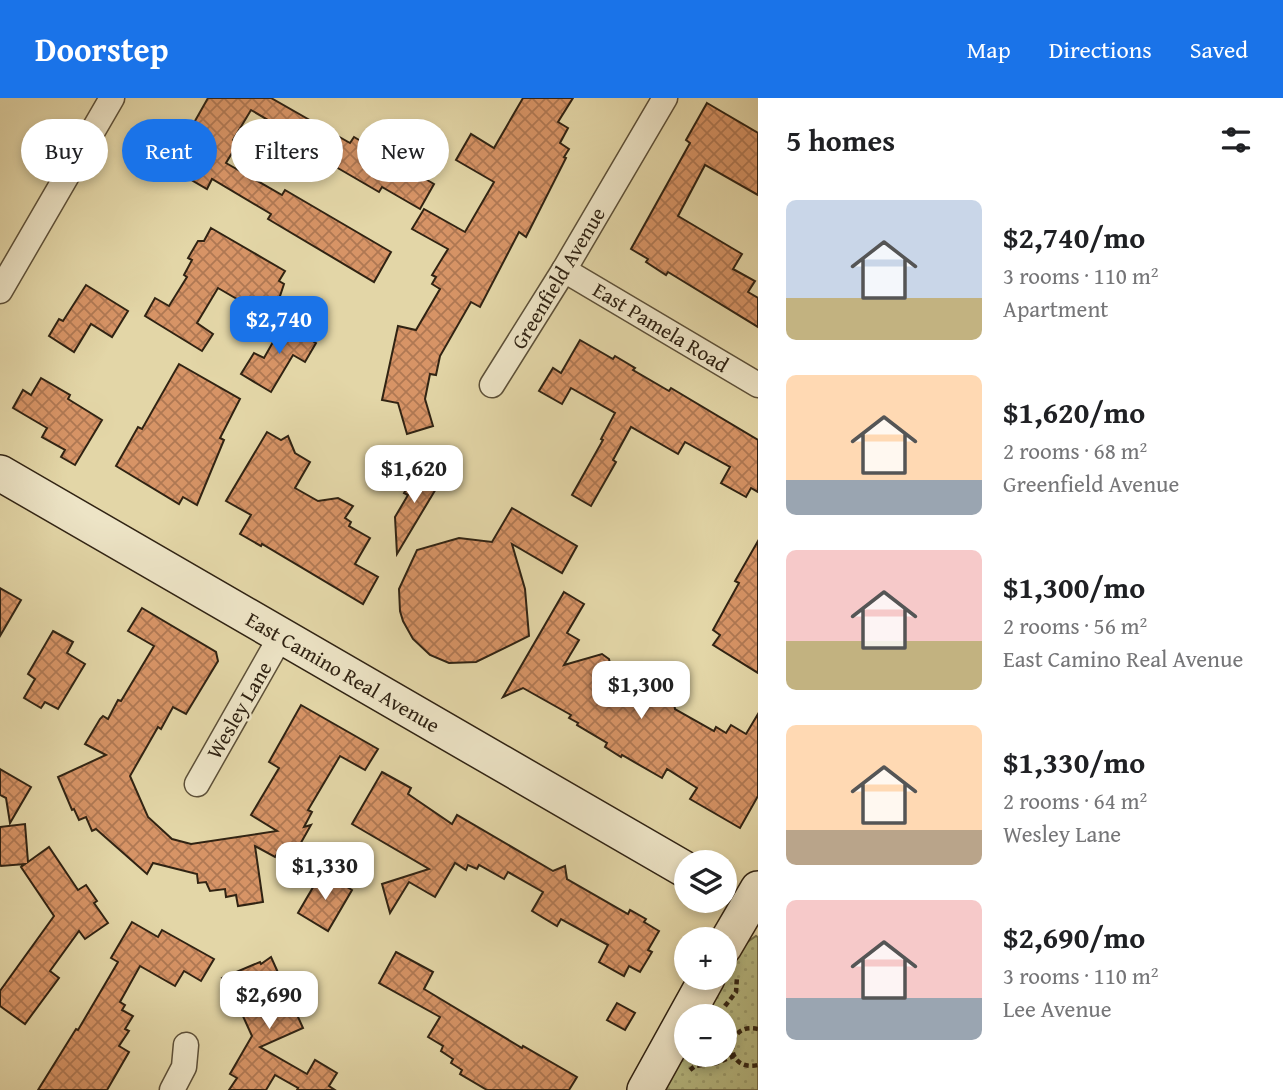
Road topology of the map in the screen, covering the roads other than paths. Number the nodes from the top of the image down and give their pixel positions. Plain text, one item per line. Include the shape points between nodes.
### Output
1 (112, 98) edge
2 (665, 98) edge
3 (564, 270) junction
4 (0, 291) edge
5 (492, 385) dead end
6 (758, 385) edge
7 (0, 473) edge
8 (281, 636) junction
9 (197, 784) dead end
10 (674, 863) edge
11 (747, 900) edge
12 (734, 927) edge
13 (700, 990) edge
14 (186, 1045) dead end
15 (172, 1090) edge
16 (645, 1090) edge

1 - 4 street
2 - 3 street, Greenfield Avenue
3 - 5 street, Greenfield Avenue
3 - 6 street, East Pamela Road
7 - 8 street, East Camino Real Avenue
8 - 9 street, Wesley Lane
8 - 10 street, East Camino Real Avenue
11 - 12 street
13 - 16 street
14 - 15 street via 184,1067

